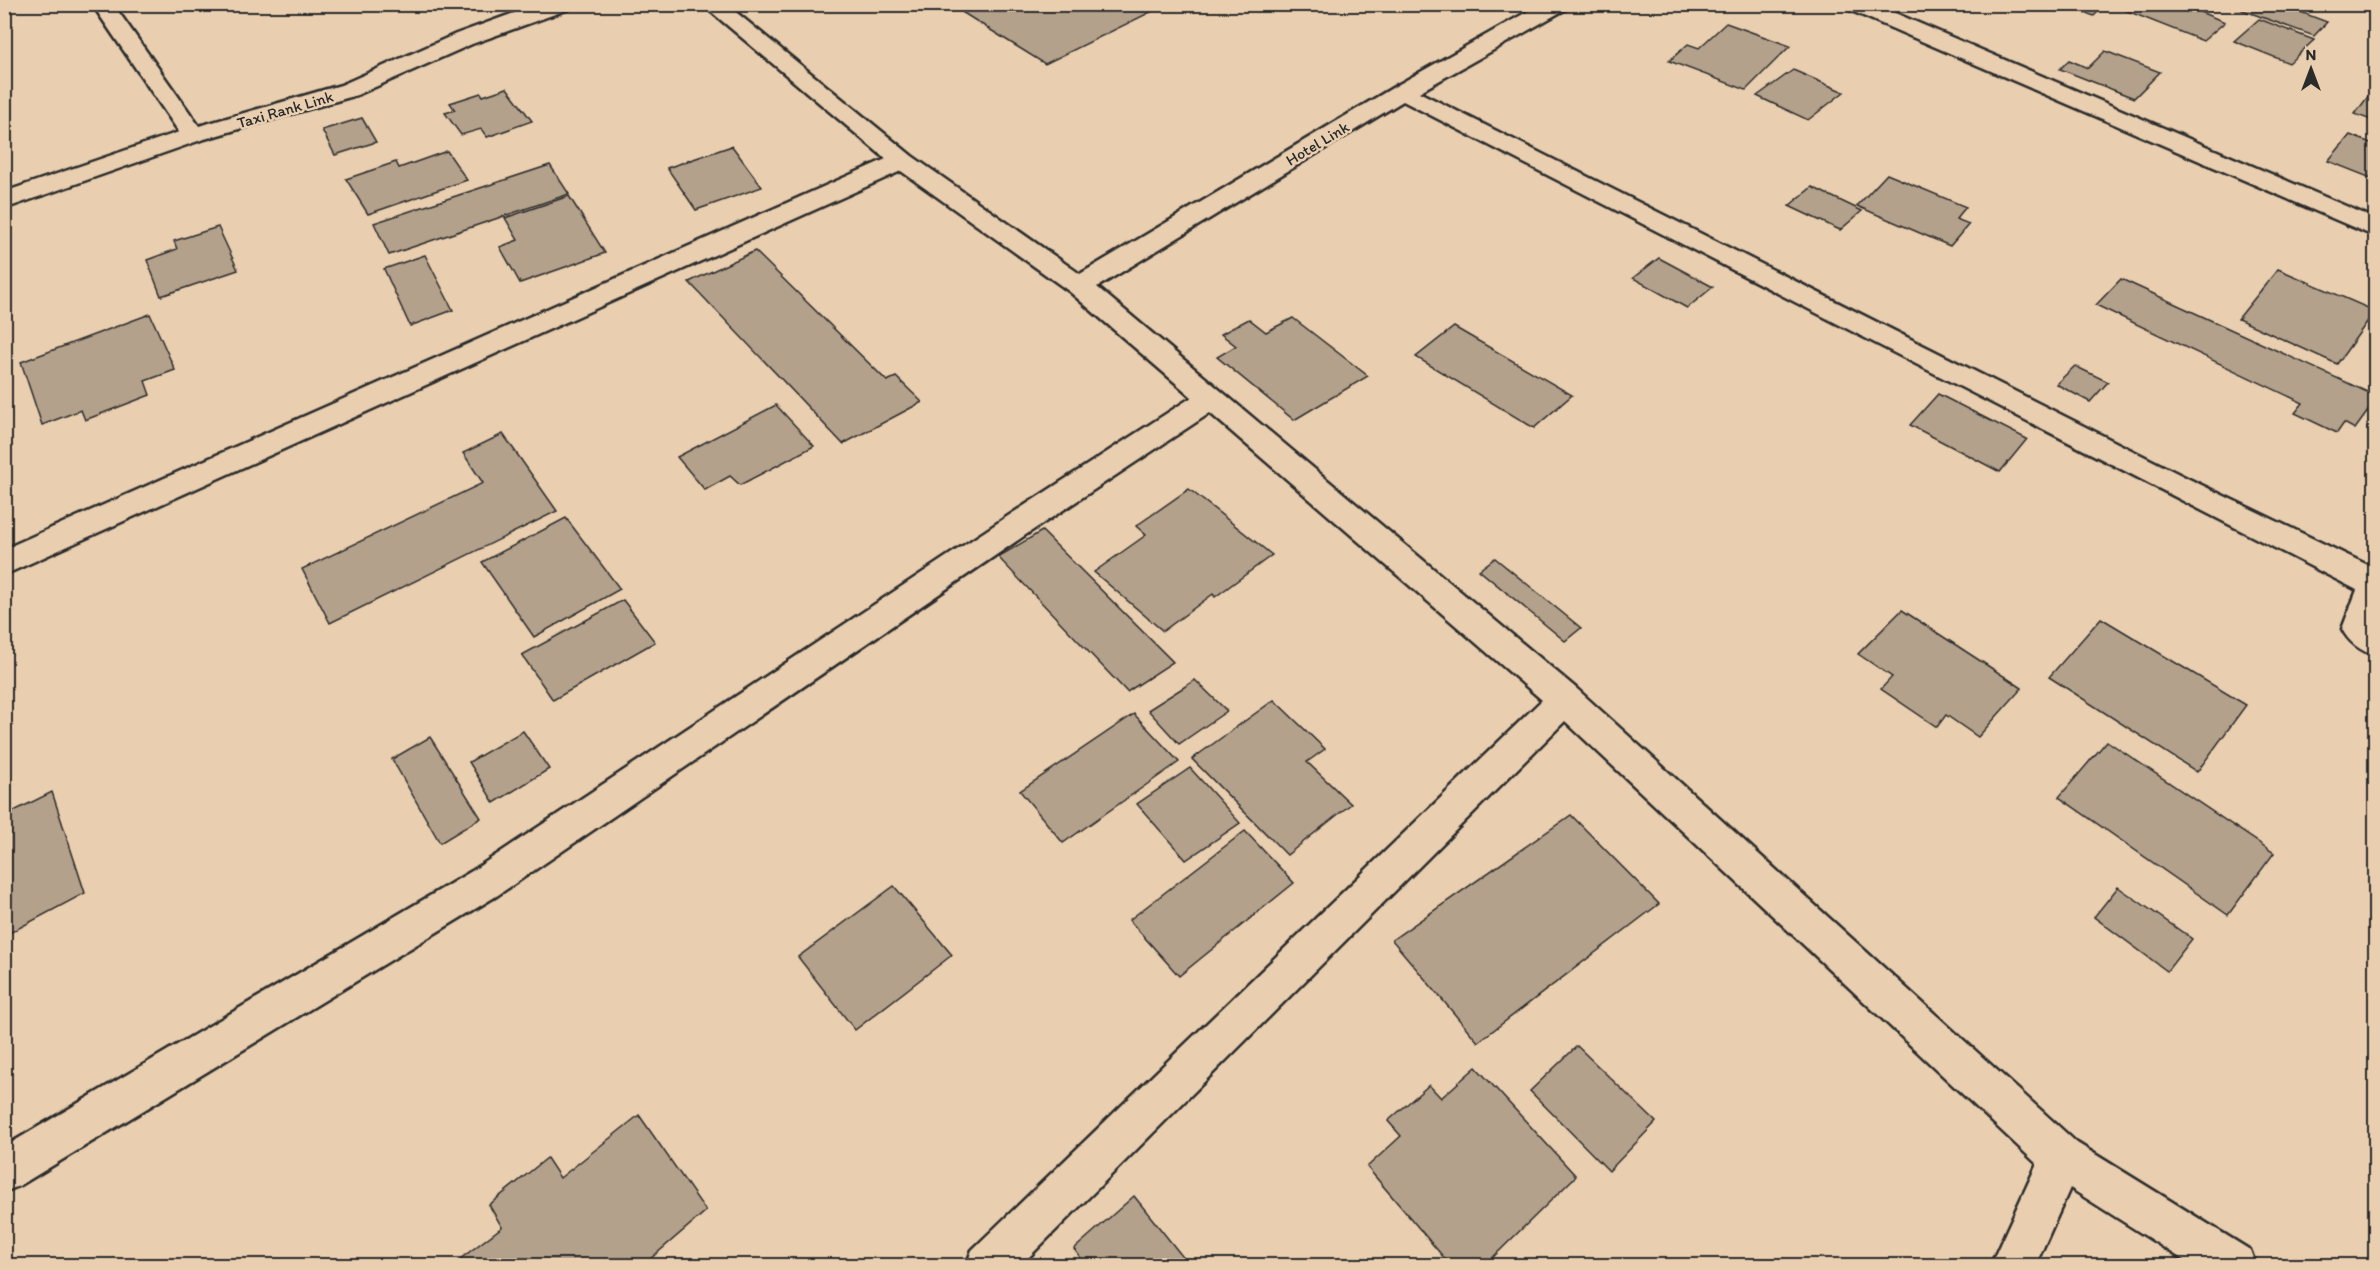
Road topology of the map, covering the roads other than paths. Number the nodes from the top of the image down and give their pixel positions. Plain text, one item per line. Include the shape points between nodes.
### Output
1 (102, 4) edge
2 (561, 4) edge
3 (712, 4) edge
4 (1557, 4) edge
5 (1855, 4) edge
6 (489, 8) dead end
7 (464, 39) junction
8 (1402, 92) junction
9 (194, 135) junction
10 (903, 160) junction
11 (4, 201) edge
12 (2376, 229) edge
13 (1078, 286) junction
14 (1212, 398) junction
15 (4, 563) edge
16 (2375, 582) edge
17 (2376, 643) edge
18 (1565, 699) junction
19 (2062, 1158) junction
20 (4, 1171) edge
21 (988, 1266) edge
22 (2012, 1266) edge
23 (2234, 1266) edge

1 - 9 street
2 - 7 street, Taxi Rank Link
3 - 10 street
4 - 8 street, Hotel Link
5 - 12 street
6 - 7 street
7 - 9 street, Taxi Rank Link via 349,90
8 - 13 street, Hotel Link
8 - 16 street via 2178,487
9 - 11 street, Taxi Rank Link
10 - 13 street
10 - 15 street
13 - 14 street
14 - 18 street
14 - 20 street via 1016,525 485,883
16 - 17 street via 2358,629
18 - 19 street
18 - 21 street
19 - 22 street
19 - 23 street

